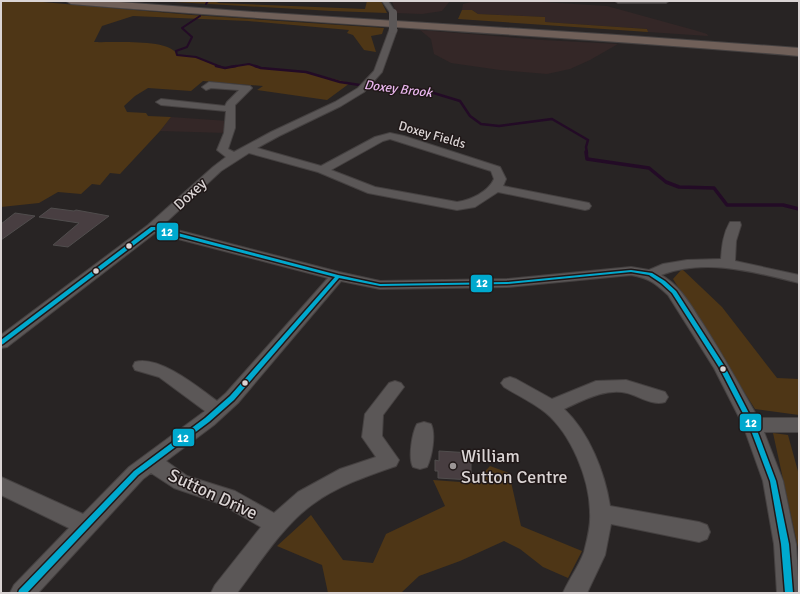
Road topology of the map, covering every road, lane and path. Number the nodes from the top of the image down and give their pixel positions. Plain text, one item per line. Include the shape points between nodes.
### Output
1 (70, 1) edge
2 (114, 1) edge
3 (385, 1) edge
4 (618, 1) edge
5 (666, 1) edge
6 (799, 47) edge
7 (799, 52) edge
8 (206, 87) dead end
9 (162, 102) dead end
10 (231, 109) junction
11 (247, 149) junction
12 (234, 157) junction
13 (322, 170) junction
14 (496, 188) junction
15 (585, 206) dead end
16 (735, 225) dead end
17 (153, 228) junction
18 (728, 264) junction
19 (650, 274) junction
20 (338, 276) junction
21 (799, 279) edge
22 (1, 343) edge
23 (141, 366) dead end
24 (510, 383) dead end
25 (396, 387) dead end
26 (659, 397) dead end
27 (551, 406) junction
28 (218, 410) junction
29 (752, 425) junction
30 (799, 425) edge
31 (424, 429) dead end
32 (420, 461) dead end
33 (150, 462) junction
34 (1, 486) edge
35 (601, 512) junction
36 (86, 525) junction
37 (276, 525) junction
38 (699, 532) dead end
39 (22, 593) edge
40 (223, 593) edge
41 (575, 593) edge
42 (789, 593) edge

1 - 7 highway via 158,9 642,39
2 - 6 highway via 682,37
3 - 11 street, bridge via 393,14 393,30 378,72 371,80 338,104
4 - 5 street
8 - 10 street via 209,85 247,88 230,104
9 - 10 street
10 - 12 street via 229,136 222,150
11 - 12 street, Doxey
11 - 13 street
12 - 17 street, Doxey via 216,169
13 - 14 street via 372,190 457,206 471,204
13 - 14 street, Doxey Fields via 379,138 390,136 496,169 500,179
14 - 15 street
16 - 18 street via 729,241
17 - 20 street
17 - 22 street, Doxey
18 - 19 street via 695,262
18 - 21 street
19 - 20 street via 631,271 507,284 399,286 367,283
19 - 29 street via 674,292 722,367
20 - 28 street via 246,384
23 - 28 street via 164,373
24 - 27 street
25 - 37 street, Sutton Drive via 374,414 372,437 389,460 347,475 305,498
26 - 27 street via 626,386 596,387
27 - 35 street via 567,422 588,460 596,482
28 - 33 street
29 - 30 street
29 - 42 street via 773,481 785,544
31 - 32 street
33 - 36 street via 116,492
33 - 37 street, Sutton Drive via 181,482 228,497
34 - 36 street
35 - 38 street
35 - 41 street via 594,555
36 - 39 street
37 - 40 street, Sutton Drive

